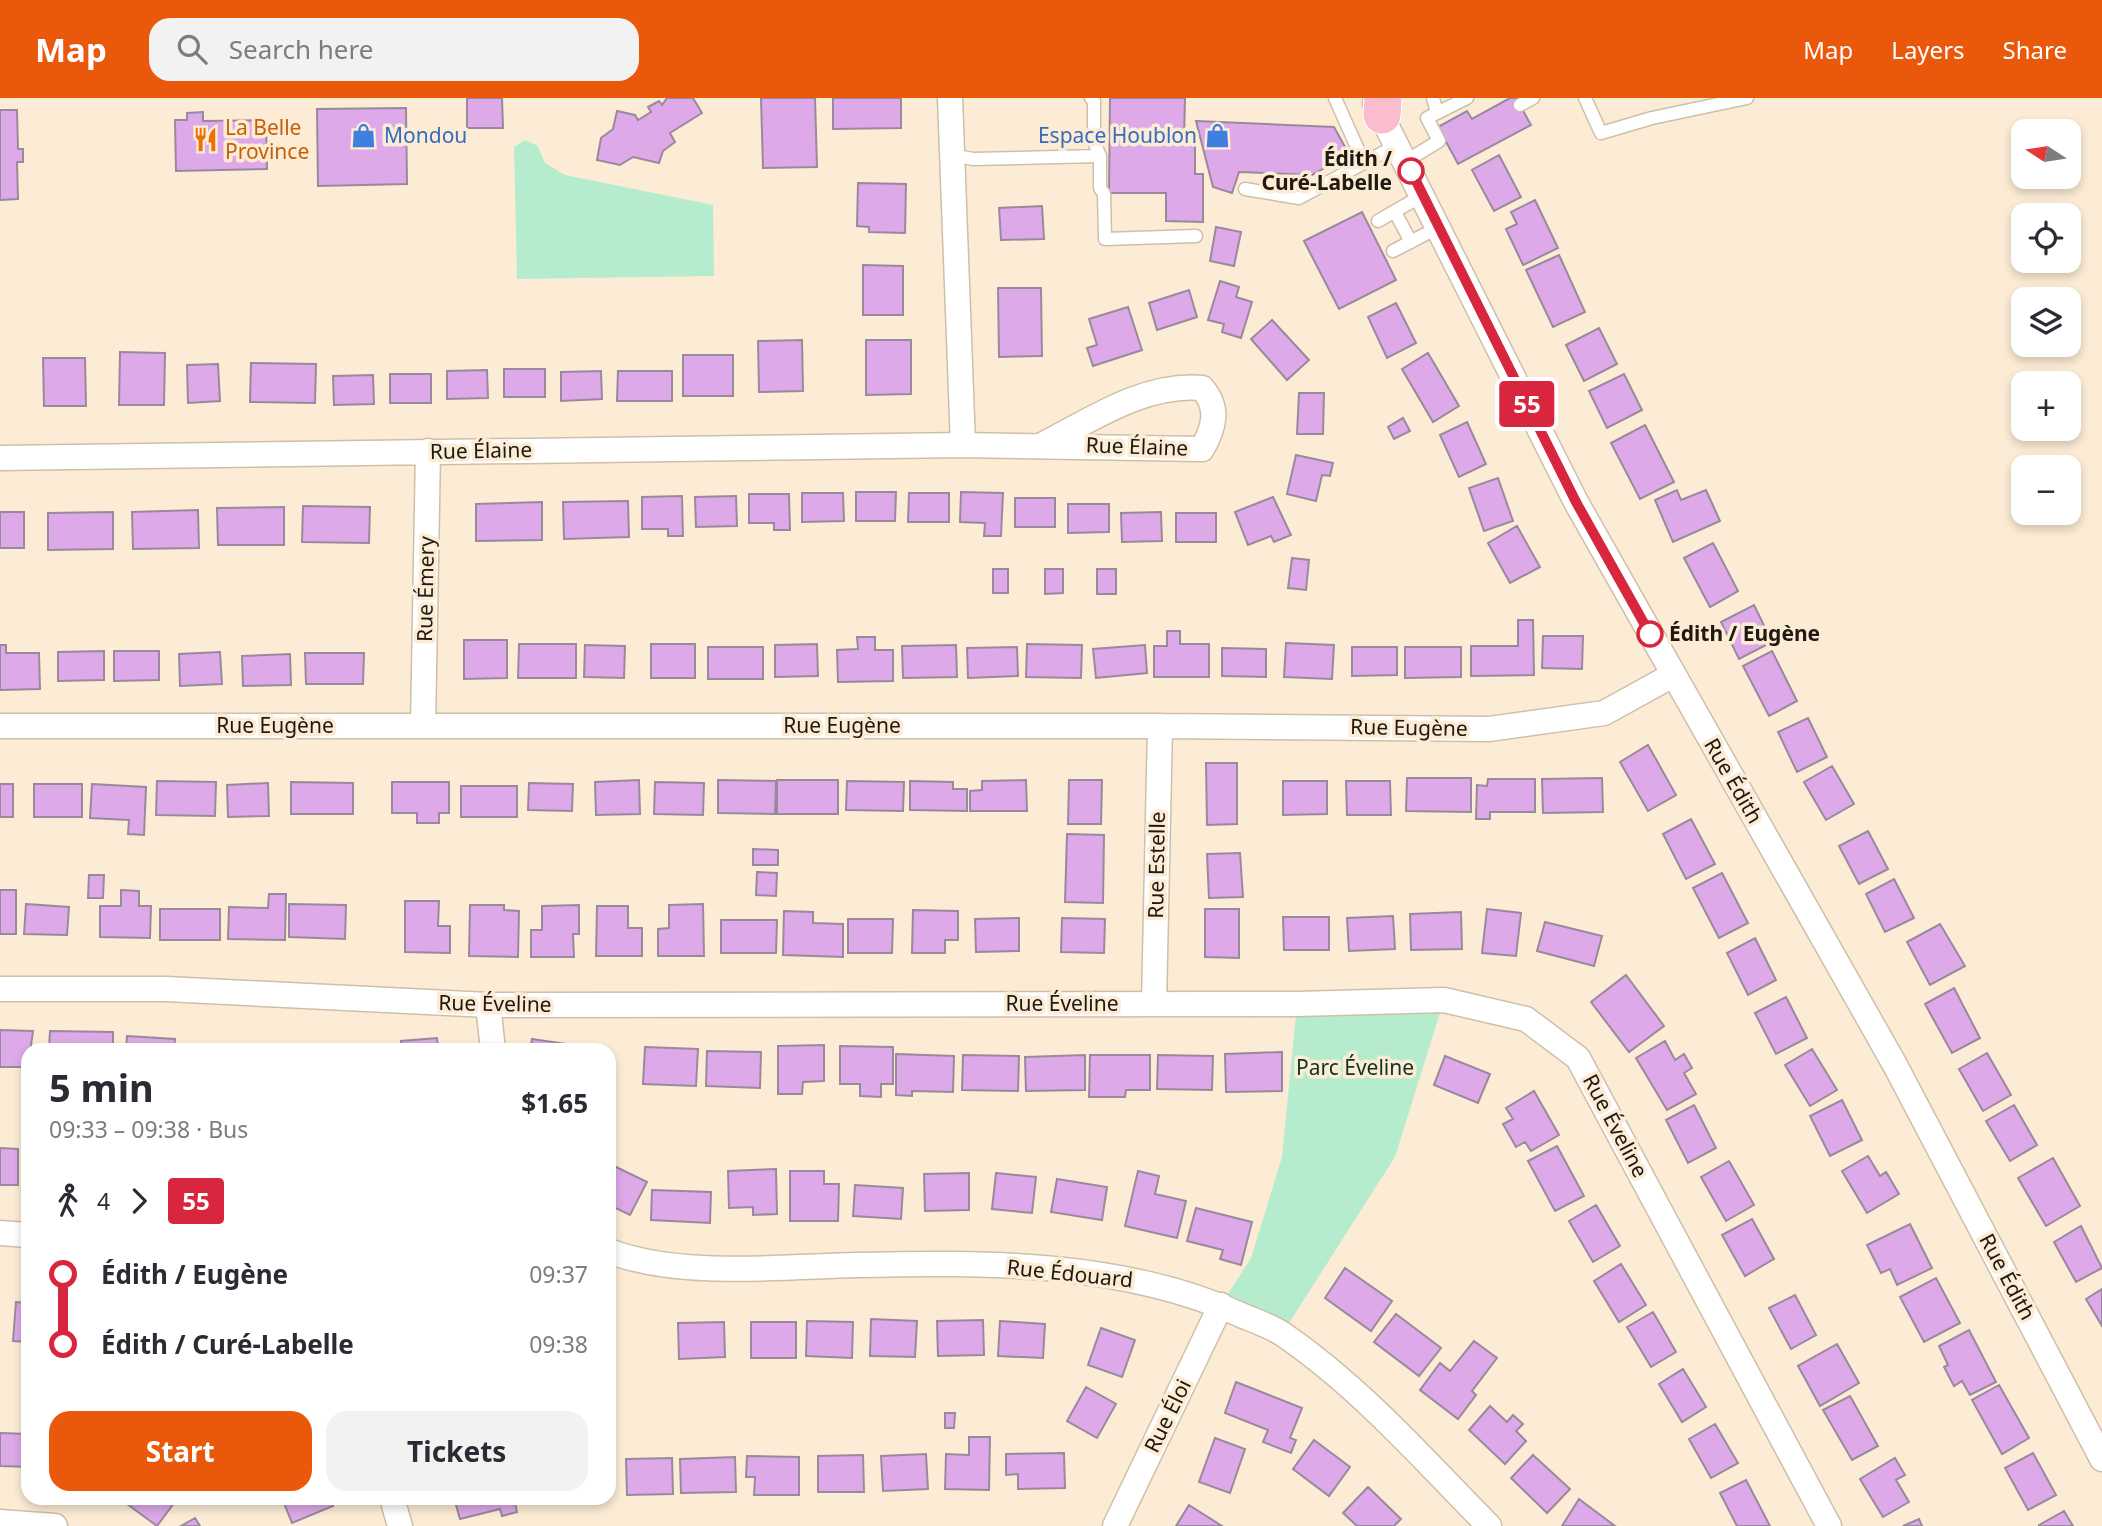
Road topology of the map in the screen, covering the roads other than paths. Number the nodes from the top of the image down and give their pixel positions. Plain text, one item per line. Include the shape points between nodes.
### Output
1 (950, 98) edge
2 (1091, 98) edge
3 (1335, 98) edge
4 (1433, 98) edge
5 (1467, 98) edge
6 (1533, 98) edge
7 (1585, 98) edge
8 (1747, 98) edge
9 (1520, 105) dead end
10 (1437, 113) junction
11 (1388, 123) edge
12 (952, 155) junction
13 (1100, 156) junction
14 (1364, 163) junction
15 (1245, 189) dead end
16 (1423, 195) junction
17 (1395, 212) junction
18 (1378, 221) dead end
19 (1439, 227) junction
20 (1196, 236) dead end
21 (1410, 242) junction
22 (1393, 251) dead end
23 (963, 445) junction
24 (1042, 445) junction
25 (428, 451) junction
26 (0, 458) edge
27 (1673, 675) junction
28 (0, 726) edge
29 (423, 726) junction
30 (1160, 726) junction
31 (0, 989) edge
32 (1154, 1004) junction
33 (488, 1005) junction
34 (492, 1043) edge
35 (0, 1233) edge
36 (21, 1235) edge
37 (616, 1254) edge
38 (1221, 1305) junction
39 (2102, 1459) edge
40 (393, 1505) edge
41 (0, 1522) edge
42 (55, 1526) edge
43 (400, 1526) edge
44 (1115, 1526) edge
45 (1489, 1526) edge
46 (1829, 1526) edge

1 - 12 street
2 - 13 lane via 1094,142
3 - 14 lane
4 - 10 lane
5 - 10 lane
6 - 9 lane
7 - 8 lane via 1601,133
10 - 11 lane via 1427,118 1439,141
11 - 14 lane
11 - 16 street, Rue Édith
12 - 13 lane via 973,159
12 - 23 street
13 - 20 lane via 1105,239
14 - 15 lane via 1299,198
16 - 17 lane
16 - 19 street, Rue Édith
17 - 18 lane
17 - 21 lane
19 - 21 lane
19 - 27 street, Rue Édith via 1576,502
21 - 22 lane
23 - 24 street, Rue Élaine
23 - 25 street, Rue Élaine
24 - 24 street, Rue Élaine via 1202,449 1214,427 1210,397 1202,388 1177,386 1126,402
25 - 26 street, Rue Élaine
25 - 29 street, Rue Émery
27 - 30 street, Rue Eugène via 1604,713 1489,729
27 - 39 street, Rue Édith via 1895,1065
28 - 29 street, Rue Eugène
29 - 30 street, Rue Eugène
30 - 32 street, Rue Estelle
31 - 33 street, Rue Éveline via 166,989
32 - 33 street, Rue Éveline
32 - 46 street, Rue Éveline via 1444,1000 1526,1019 1578,1058
33 - 34 street
35 - 36 street
37 - 38 street, Rue Édouard via 634,1261 728,1268 955,1262 1131,1278
38 - 44 street, Rue Éloi
38 - 45 street, Rue Édouard via 1282,1334 1364,1399
40 - 43 street
41 - 42 street

